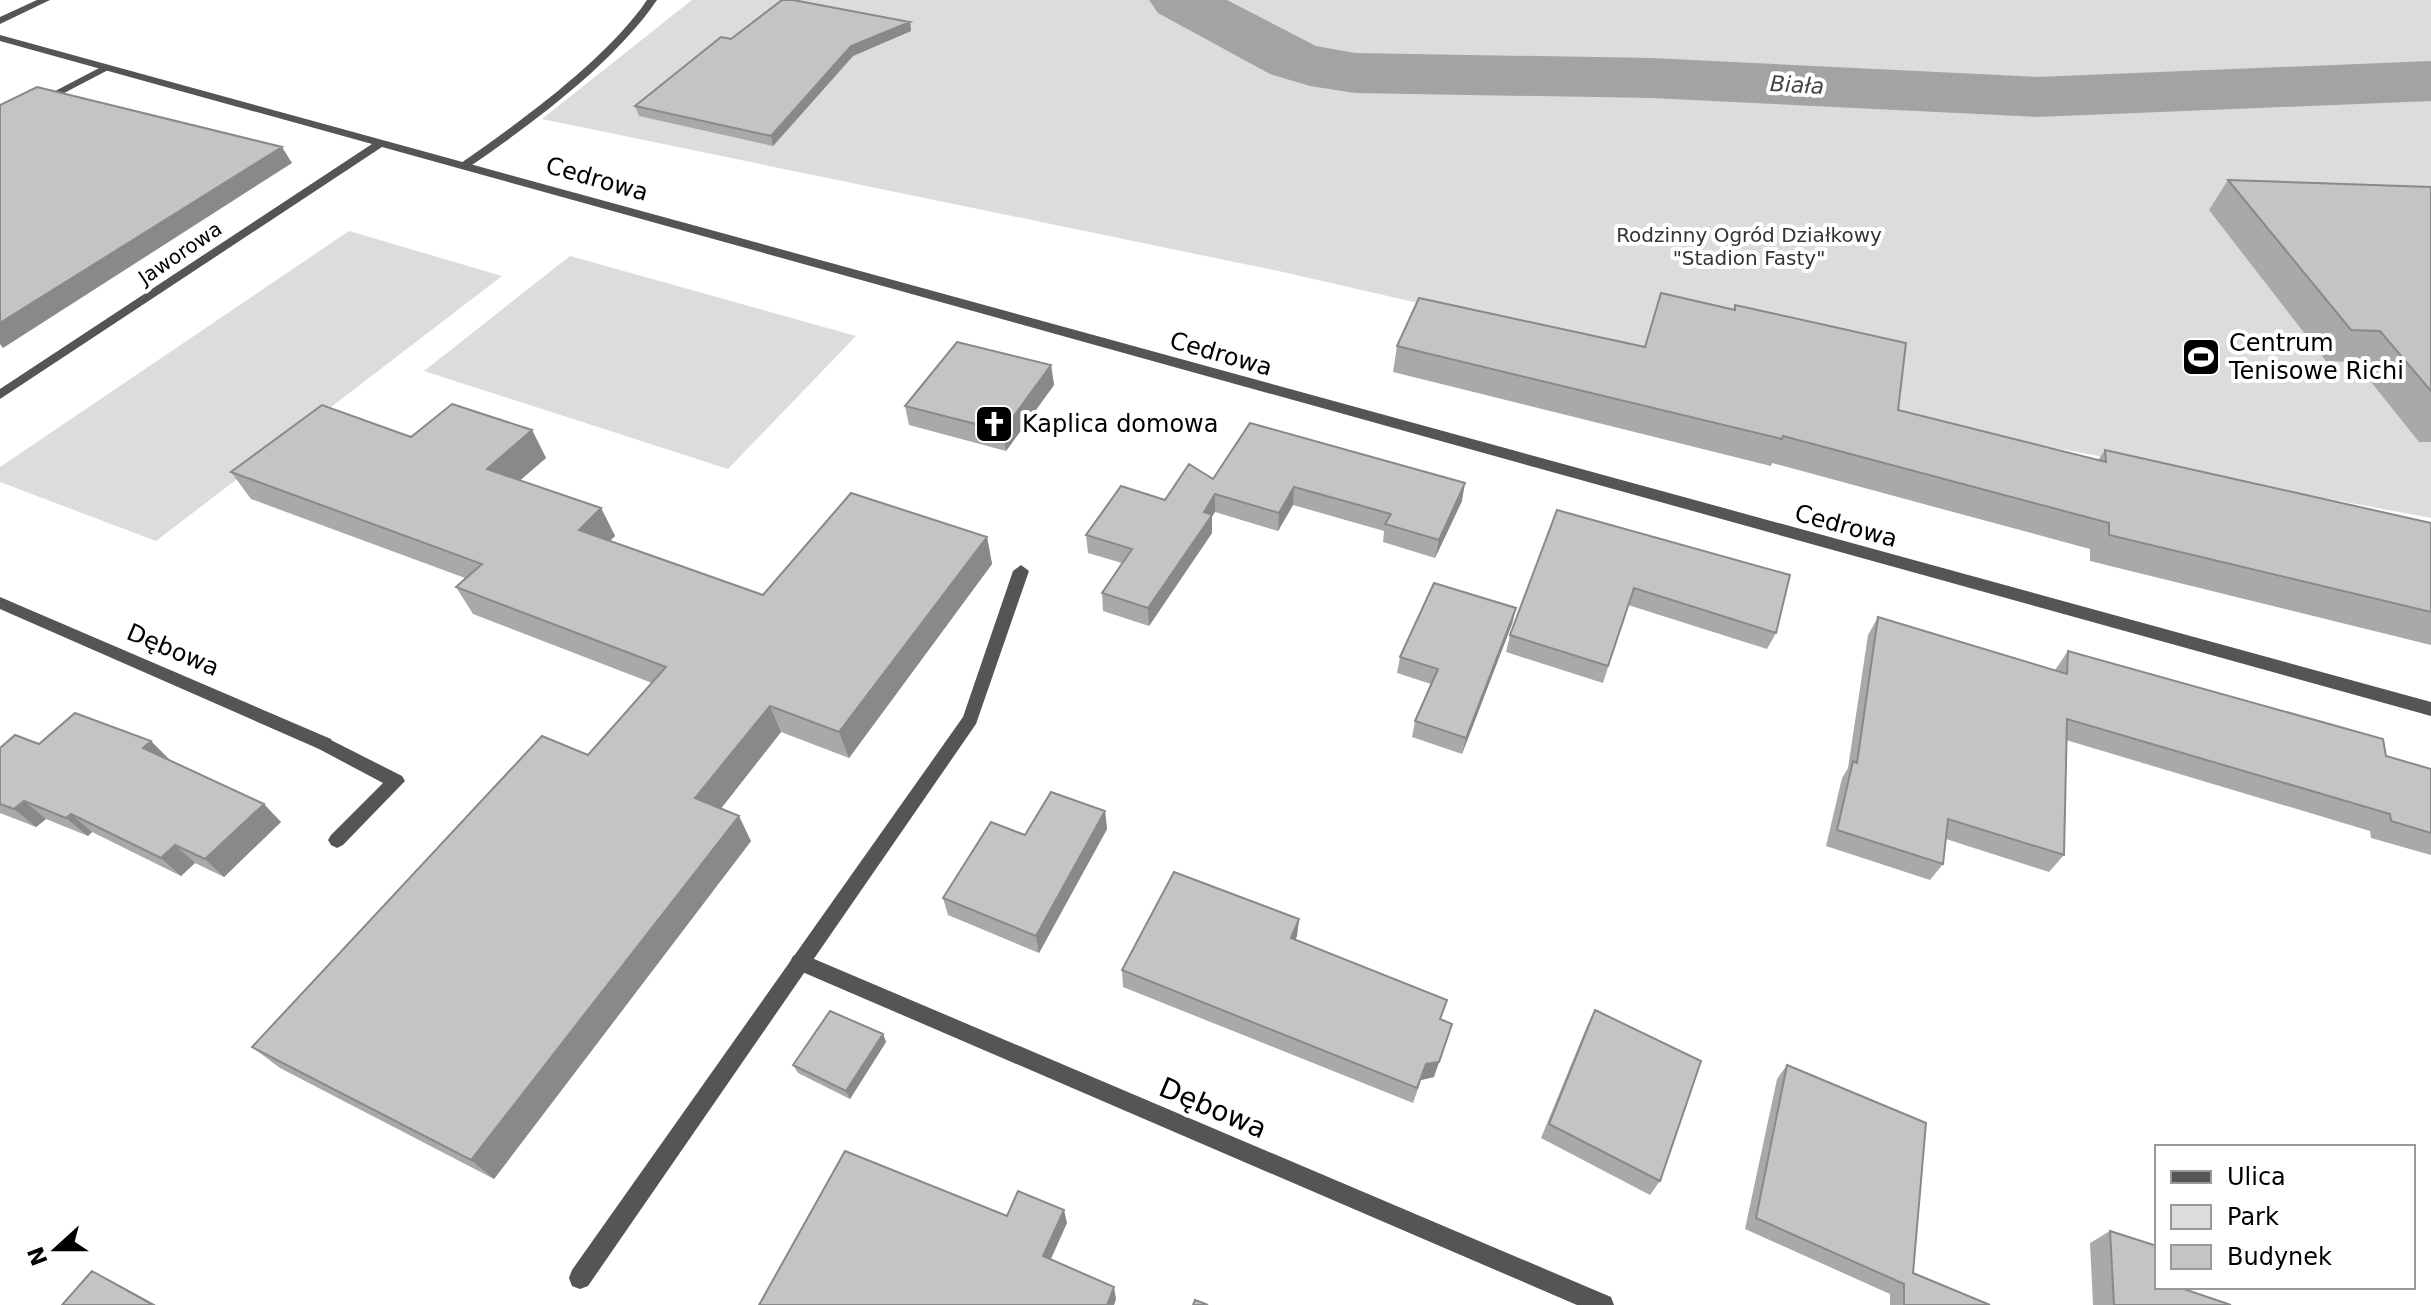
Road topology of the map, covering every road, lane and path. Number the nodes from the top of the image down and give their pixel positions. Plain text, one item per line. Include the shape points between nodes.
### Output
1 (45, 0) edge
2 (652, 0) edge
3 (0, 21) edge
4 (0, 38) edge
5 (107, 68) junction
6 (27, 108) edge
7 (381, 143) junction
8 (465, 165) junction
9 (0, 395) edge
10 (1021, 571) dead end
11 (0, 603) edge
12 (2431, 709) edge
13 (337, 840) dead end
14 (800, 962) junction
15 (580, 1278) dead end
16 (1603, 1305) edge

1 - 3 street
2 - 8 street via 634,25 501,141
4 - 5 street, Cedrowa
5 - 6 street
5 - 7 street, Cedrowa
7 - 8 street, Cedrowa
7 - 9 street, Jaworowa
8 - 12 street, Cedrowa
10 - 14 street via 970,719
11 - 13 street, Dębowa via 325,744 396,781
14 - 15 street
14 - 16 street, Dębowa

